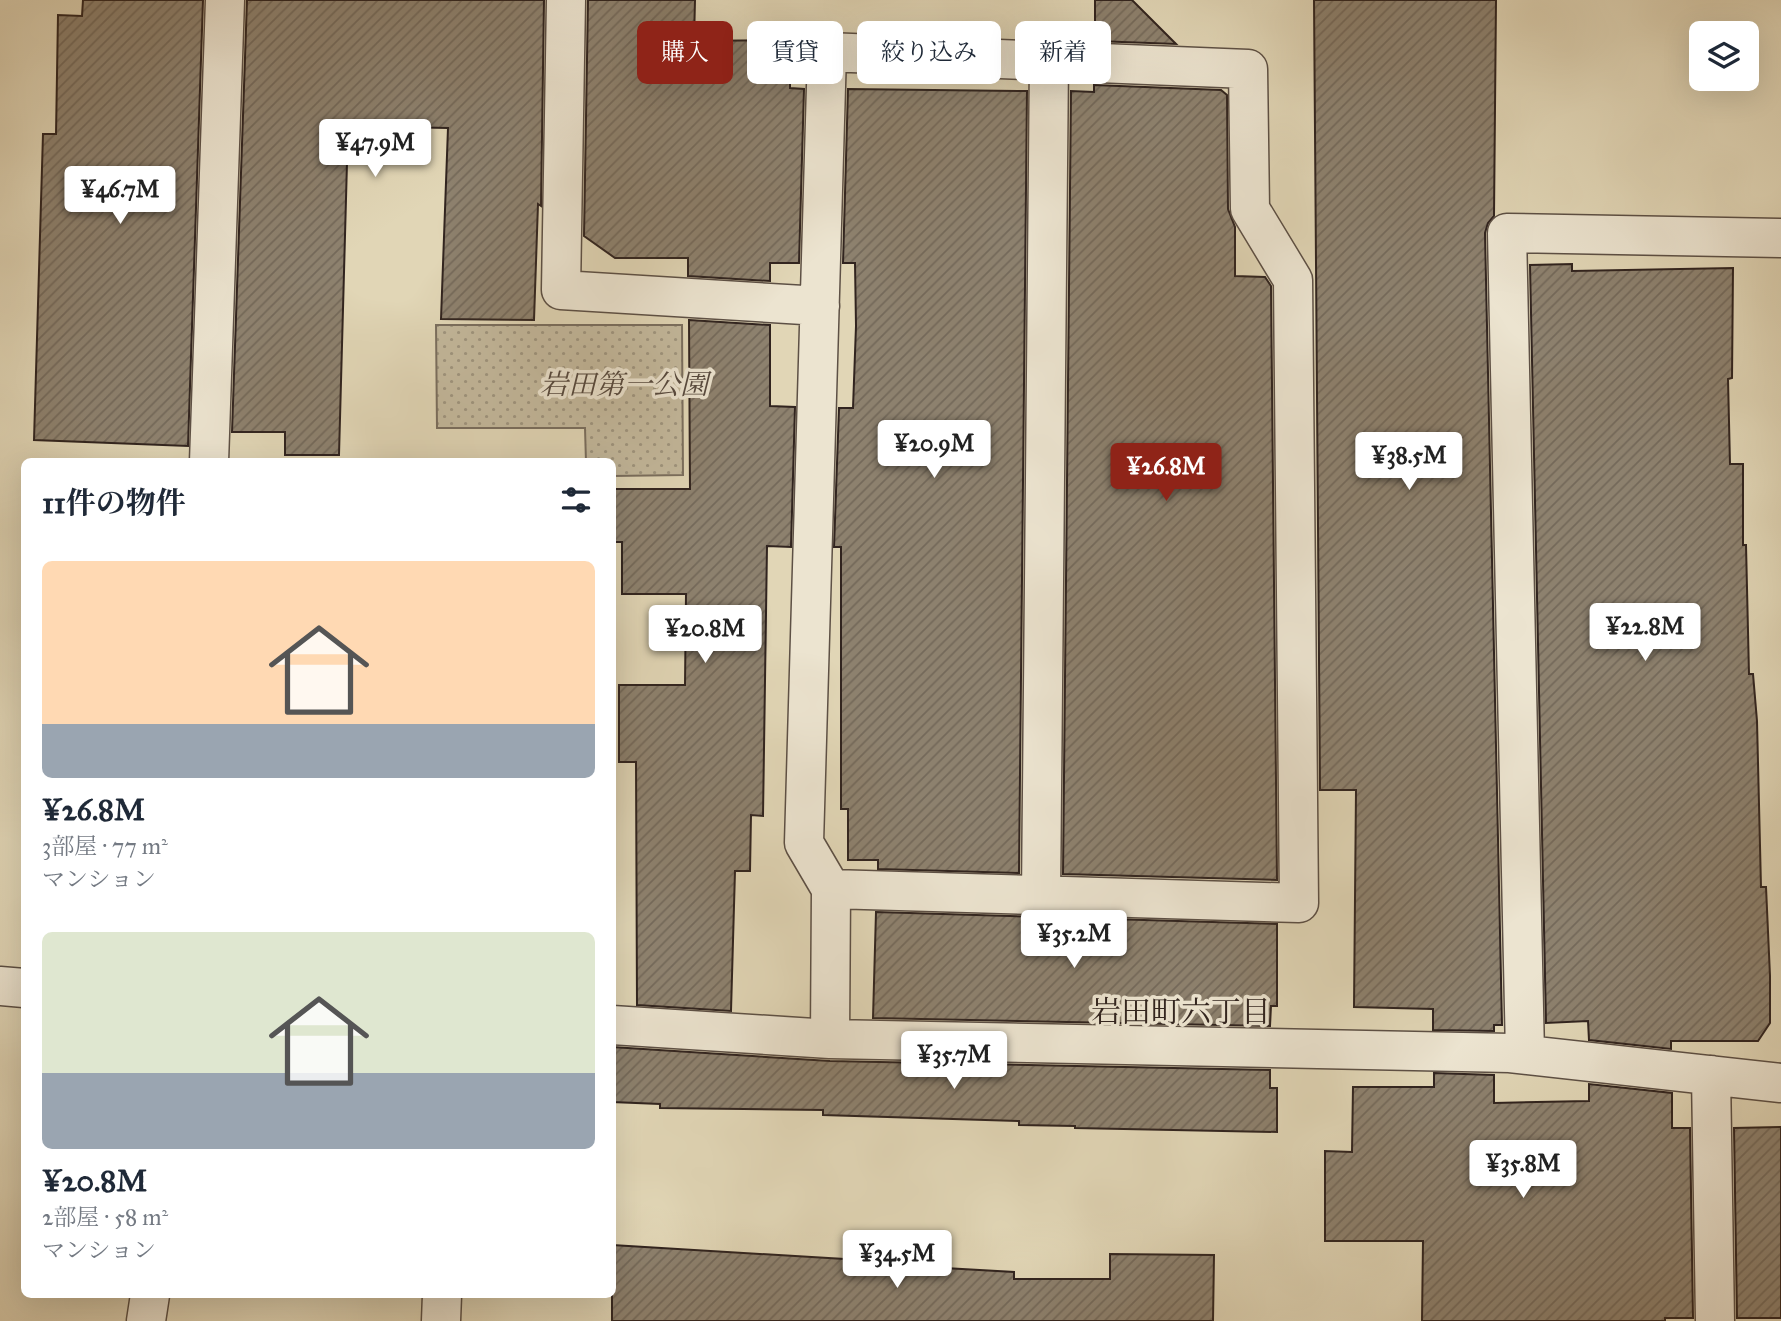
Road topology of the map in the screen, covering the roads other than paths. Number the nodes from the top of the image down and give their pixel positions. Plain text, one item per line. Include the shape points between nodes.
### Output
1 (225, 0) edge
2 (566, 0) edge
3 (1015, 59) edge
4 (1111, 63) edge
5 (1049, 84) edge
6 (1781, 238) edge
7 (820, 306) junction
8 (209, 458) edge
9 (831, 890) junction
10 (1041, 895) junction
11 (0, 986) edge
12 (21, 988) edge
13 (616, 1025) edge
14 (831, 1039) junction
15 (1525, 1054) junction
16 (1711, 1074) junction
17 (1781, 1083) edge
18 (150, 1298) edge
19 (442, 1298) edge
20 (146, 1321) edge
21 (441, 1321) edge
22 (1715, 1321) edge

1 - 8 street
2 - 7 street via 561,290
3 - 7 street via 827,52
4 - 10 street via 1248,69 1250,209 1293,280 1298,903
5 - 10 street
6 - 15 street via 1507,233
7 - 9 street via 804,843
9 - 10 street
9 - 14 street
11 - 12 street
13 - 14 street
14 - 15 street
15 - 16 street
16 - 17 street
16 - 22 street
18 - 20 street
19 - 21 street

